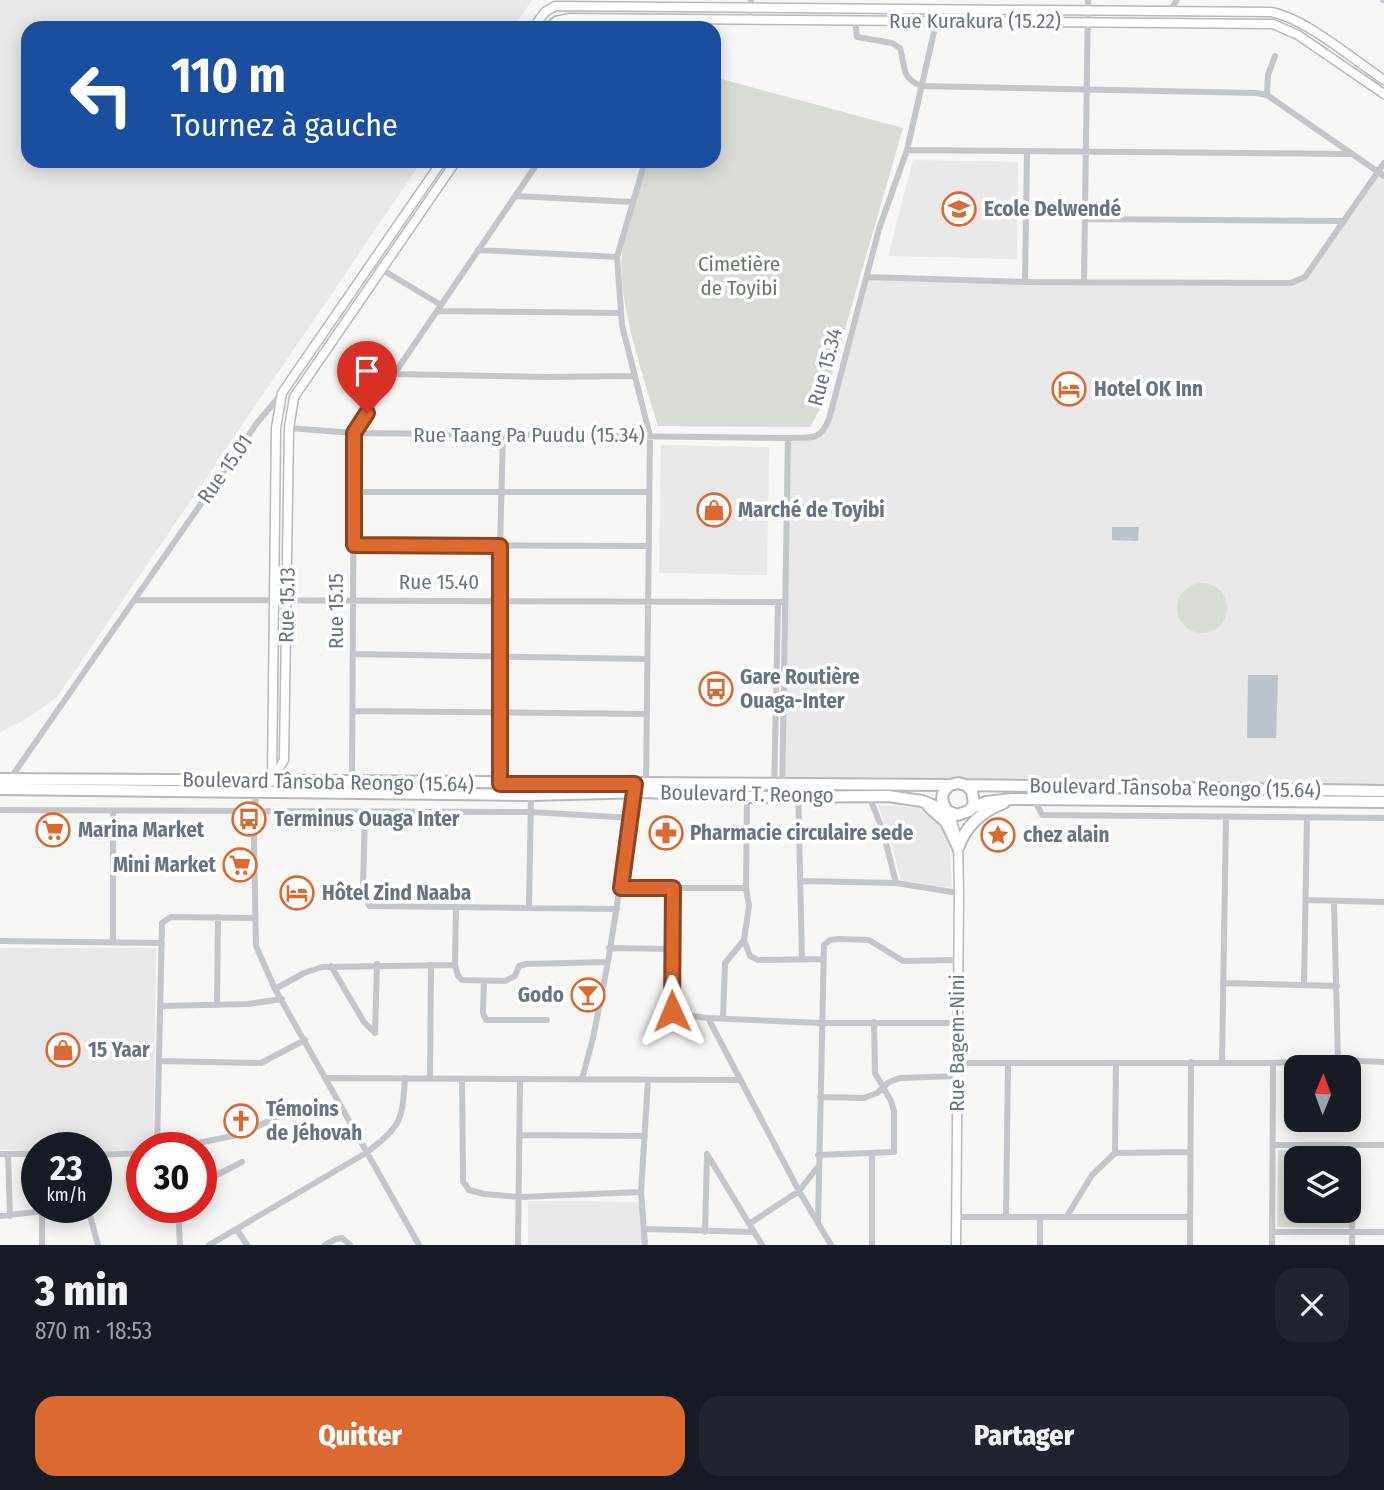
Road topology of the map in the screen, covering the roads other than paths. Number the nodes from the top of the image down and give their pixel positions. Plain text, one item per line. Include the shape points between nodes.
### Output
1 (1088, 0) edge
2 (1177, 0) edge
3 (556, 3) edge
4 (750, 3) edge
5 (873, 4) edge
6 (939, 10) junction
7 (1088, 11) junction
8 (1169, 12) junction
9 (682, 18) junction
10 (749, 19) junction
11 (855, 20) junction
12 (538, 21) edge
13 (556, 21) edge
14 (681, 21) edge
15 (936, 22) junction
16 (1088, 22) junction
17 (1275, 57) dead end
18 (1384, 80) edge
19 (921, 86) junction
20 (1088, 88) junction
21 (1384, 94) edge
22 (1267, 95) junction
23 (906, 150) junction
24 (1027, 152) junction
25 (1087, 153) junction
26 (1351, 154) junction
27 (1384, 163) edge
28 (437, 168) edge
29 (451, 168) edge
30 (535, 168) edge
31 (643, 168) edge
32 (1381, 174) edge
33 (516, 197) junction
34 (632, 202) junction
35 (1086, 219) junction
36 (1344, 221) junction
37 (478, 250) junction
38 (617, 257) junction
39 (371, 263) junction
40 (380, 270) junction
41 (867, 277) junction
42 (1025, 282) junction
43 (1084, 282) junction
44 (439, 308) junction
45 (620, 313) junction
46 (394, 374) junction
47 (635, 376) junction
48 (282, 393) junction
49 (289, 428) junction
50 (354, 433) junction
51 (503, 435) junction
52 (650, 436) junction
53 (788, 438) junction
54 (354, 492) junction
55 (649, 492) junction
56 (501, 493) junction
57 (354, 545) junction
58 (500, 546) junction
59 (648, 547) junction
60 (353, 599) junction
61 (135, 600) junction
62 (500, 600) junction
63 (648, 600) junction
64 (274, 601) junction
65 (287, 601) junction
66 (781, 602) junction
67 (353, 654) junction
68 (501, 657) junction
69 (647, 659) junction
70 (353, 711) junction
71 (500, 712) junction
72 (646, 714) junction
73 (5, 779) edge
74 (272, 780) junction
75 (352, 782) junction
76 (500, 784) junction
77 (950, 785) junction
78 (966, 785) junction
79 (640, 788) junction
80 (0, 789) edge
81 (778, 790) junction
82 (798, 790) junction
83 (1384, 791) edge
84 (256, 793) junction
85 (531, 795) junction
86 (869, 796) junction
87 (747, 797) junction
88 (1028, 799) junction
89 (922, 801) junction
90 (1384, 802) edge
91 (0, 810) edge
92 (113, 811) junction
93 (948, 811) junction
94 (968, 811) junction
95 (255, 812) junction
96 (365, 812) junction
97 (531, 812) junction
98 (1226, 817) junction
99 (632, 818) junction
100 (1307, 818) junction
101 (1384, 818) edge
102 (958, 844) junction
103 (802, 881) junction
104 (896, 883) junction
105 (621, 888) junction
106 (673, 888) junction
107 (746, 888) junction
108 (959, 893) junction
109 (1306, 900) junction
110 (1334, 902) junction
111 (1384, 902) edge
112 (529, 906) junction
113 (456, 907) junction
114 (617, 909) junction
115 (218, 917) junction
116 (255, 918) junction
117 (744, 940) junction
118 (0, 941) edge
119 (113, 942) junction
120 (162, 943) junction
121 (609, 948) junction
122 (672, 949) junction
123 (802, 959) junction
124 (822, 959) junction
125 (958, 960) junction
126 (608, 962) junction
127 (377, 964) junction
128 (431, 965) junction
129 (455, 965) junction
130 (331, 966) junction
131 (484, 982) junction
132 (1223, 983) junction
133 (1304, 984) junction
134 (1338, 986) junction
135 (275, 989) junction
136 (282, 999) junction
137 (217, 1004) junction
138 (160, 1006) junction
139 (708, 1018) junction
140 (723, 1019) junction
141 (547, 1020) dead end
142 (874, 1022) junction
143 (821, 1023) junction
144 (957, 1023) junction
145 (305, 1040) junction
146 (1338, 1055) edge
147 (159, 1061) junction
148 (1362, 1061) edge
149 (1191, 1062) junction
150 (1222, 1062) junction
151 (1284, 1062) edge
152 (1384, 1062) edge
153 (957, 1063) junction
154 (1008, 1063) junction
155 (1116, 1063) junction
156 (1273, 1063) junction
157 (958, 1076) junction
158 (327, 1078) junction
159 (405, 1078) junction
160 (430, 1078) junction
161 (462, 1079) junction
162 (582, 1079) junction
163 (520, 1080) junction
164 (648, 1080) junction
165 (738, 1080) junction
166 (883, 1089) junction
167 (820, 1097) junction
168 (281, 1115) dead end
169 (158, 1132) edge
170 (521, 1135) junction
171 (645, 1136) junction
172 (217, 1139) edge
173 (1273, 1145) junction
174 (1353, 1145) junction
175 (1384, 1145) edge
176 (366, 1153) junction
177 (1115, 1153) junction
178 (1189, 1153) junction
179 (4, 1154) edge
180 (872, 1154) junction
181 (818, 1155) junction
182 (242, 1162) dead end
183 (818, 1167) junction
184 (217, 1175) edge
185 (799, 1191) junction
186 (641, 1192) junction
187 (520, 1197) junction
188 (21, 1214) edge
189 (0, 1216) edge
190 (10, 1216) junction
191 (1006, 1216) junction
192 (1067, 1216) junction
193 (956, 1217) junction
194 (1040, 1217) junction
195 (1190, 1217) junction
196 (42, 1223) edge
197 (93, 1223) edge
198 (179, 1223) edge
199 (818, 1223) junction
200 (749, 1224) junction
201 (645, 1229) junction
202 (237, 1230) junction
203 (1272, 1231) junction
204 (705, 1232) junction
205 (754, 1232) junction
206 (1384, 1232) edge
207 (1353, 1233) junction
208 (42, 1245) edge
209 (98, 1245) edge
210 (180, 1245) edge
211 (209, 1245) edge
212 (247, 1245) edge
213 (326, 1245) edge
214 (350, 1245) edge
215 (419, 1245) edge
216 (518, 1245) edge
217 (645, 1245) edge
218 (762, 1245) edge
219 (831, 1245) edge
220 (872, 1245) edge
221 (956, 1245) edge
222 (1040, 1245) edge
223 (1190, 1245) edge
224 (1272, 1245) edge
225 (1352, 1245) edge

1 - 7 street
2 - 8 street
3 - 4 main road, Rue Kurakura (15.22)
3 - 12 main road
4 - 5 main road, Rue Kurakura (15.22)
4 - 10 street
5 - 6 main road, Rue Kurakura (15.22)
6 - 7 main road, Rue Kurakura (15.22)
6 - 15 street, Rue 15.34
7 - 8 main road, Rue Kurakura (15.22)
7 - 16 street
8 - 18 main road, Rue Kurakura (15.22) via 1280,14
9 - 10 main road, Rue Kurakura (15.22)
9 - 13 main road, Rue Kurakura (15.22)
9 - 14 street
10 - 11 main road, Rue Kurakura (15.22)
11 - 15 main road, Rue Kurakura (15.22)
11 - 19 street via 857,37 900,48 906,76
15 - 16 main road, Rue Kurakura (15.22)
15 - 19 street, Rue 15.34
16 - 20 street
16 - 21 main road, Rue Kurakura (15.22) via 1279,24
17 - 22 street
19 - 20 street
19 - 23 street, Rue 15.34
20 - 22 street
20 - 25 street
22 - 26 street
23 - 24 street
23 - 41 street, Rue 15.34
24 - 25 street
24 - 42 street
25 - 26 street
25 - 35 street
26 - 32 street
27 - 32 street
28 - 39 main road, Rue 15.01
29 - 40 main road
30 - 33 street
31 - 34 street
32 - 36 street
33 - 34 street
33 - 37 street
34 - 38 street
35 - 36 street
35 - 43 street
36 - 43 street via 1305,277 1291,283
37 - 38 street
37 - 44 street
38 - 45 street
39 - 40 street
39 - 48 main road, Rue 15.01
40 - 44 street
40 - 49 main road via 299,389
41 - 42 street
41 - 53 street, Rue 15.34 via 824,431 819,436
42 - 43 street
44 - 45 street
44 - 46 street
45 - 47 street
46 - 47 street
46 - 50 street
47 - 52 street
48 - 61 street, Rue 15.01
48 - 64 main road, Rue 15.13 via 276,428
49 - 50 street, Rue Taang Pa Puudu (15.34)
49 - 65 main road, Rue 15.13
50 - 51 street, Rue Taang Pa Puudu (15.34)
50 - 54 street, Rue 15.15
51 - 52 street, Rue Taang Pa Puudu (15.34)
51 - 56 street
52 - 53 street, Rue Taang Pa Puudu (15.34)
52 - 55 street
53 - 66 street
54 - 56 street
54 - 57 street, Rue 15.15
55 - 56 street
55 - 59 street
56 - 58 street
57 - 58 street
57 - 60 street, Rue 15.15
58 - 59 street
58 - 62 street
59 - 63 street
60 - 62 street, Rue 15.40
60 - 65 street, Rue 15.40
60 - 67 street, Rue 15.15
61 - 64 street, Rue 15.40
61 - 73 street, Rue 15.01
62 - 63 street, Rue 15.40
62 - 68 street
63 - 66 street, Rue 15.40
63 - 69 street
64 - 65 street, Rue 15.40
64 - 74 main road, Rue 15.13
65 - 74 main road, Rue 15.13 via 284,760
66 - 81 street
67 - 68 street
67 - 70 street, Rue 15.15
68 - 69 street
68 - 71 street
69 - 72 street
70 - 71 street
70 - 75 street, Rue 15.15
71 - 72 street
71 - 76 street
72 - 79 street
73 - 74 highway, Boulevard Tânsoba Reongo (15.64)
74 - 75 highway, Boulevard Tânsoba Reongo (15.64)
74 - 84 main road, Rue 15.13
75 - 76 highway, Boulevard Tânsoba Reongo (15.64)
76 - 79 highway, Boulevard Tânsoba Reongo (15.64)
77 - 78 highway, Boulevard Tânsoba Reongo (15.64)
77 - 82 highway, Boulevard Tânsoba Reongo (15.64)
77 - 93 highway via 943,794
78 - 83 highway, Boulevard Tânsoba Reongo (15.64)
78 - 94 highway via 974,795
79 - 81 highway, Boulevard Tânsoba Reongo (15.64)
79 - 85 highway, Boulevard T. Reongo
79 - 87 highway, Boulevard T. Reongo
79 - 99 street
80 - 84 highway, Boulevard T. Reongo
81 - 82 highway, Boulevard Tânsoba Reongo (15.64)
81 - 87 highway, Boulevard T. Reongo
82 - 86 highway, Boulevard T. Reongo
82 - 103 street
84 - 85 highway, Boulevard T. Reongo
84 - 95 street
85 - 97 street
86 - 89 highway, Boulevard T. Reongo
86 - 104 street
87 - 107 street
88 - 90 highway
88 - 94 highway via 993,801
88 - 98 street via 1041,815
88 - 102 highway via 1001,804 981,815
89 - 93 highway, Boulevard T. Reongo
89 - 102 highway via 946,822
91 - 92 street
92 - 95 street
92 - 119 street
93 - 94 highway via 957,815
93 - 102 main road
94 - 102 main road
95 - 96 street
95 - 116 street
96 - 97 street
96 - 113 street via 363,886 369,906
97 - 99 street
97 - 112 street
98 - 100 street
98 - 132 street
99 - 105 street
100 - 101 street
100 - 109 street
102 - 108 main road, Rue Bagem-Nini
103 - 104 street
103 - 123 street
104 - 108 street
105 - 106 street
105 - 114 street
106 - 107 street
106 - 122 street
107 - 117 street via 749,906
108 - 125 main road, Rue Bagem-Nini
109 - 110 street
109 - 133 street
110 - 111 street
110 - 134 street
112 - 113 street
112 - 114 street
113 - 129 street
114 - 121 street
115 - 116 street
115 - 120 street via 167,919 162,923
115 - 137 street
116 - 135 street via 256,946
117 - 123 street via 754,958
117 - 140 street via 725,963
118 - 119 street
119 - 120 street
120 - 138 street
121 - 122 street
121 - 126 street
122 - 139 street via 672,1011 679,1016
123 - 124 street
124 - 125 street via 824,946 840,939 873,942 908,962
124 - 143 street
125 - 144 main road, Rue Bagem-Nini
126 - 131 street via 526,964 519,966 510,980
126 - 162 street
127 - 128 street
127 - 130 street
127 - 130 street via 375,1034
128 - 129 street
128 - 160 street
129 - 131 street via 462,980
130 - 135 street via 304,973
131 - 141 street via 486,1020
132 - 133 street
132 - 150 street
133 - 134 street
134 - 146 street
135 - 136 street
136 - 137 street
136 - 145 street
137 - 138 street
138 - 147 street
139 - 140 street
139 - 165 street
140 - 143 street
142 - 143 street
142 - 144 street
142 - 166 street via 875,1073
143 - 167 street
144 - 153 main road, Rue Bagem-Nini
145 - 147 street via 261,1063
145 - 158 street
147 - 169 street
148 - 152 street
149 - 150 street
149 - 155 street
149 - 178 street
150 - 156 street
151 - 156 street
153 - 154 street
153 - 157 main road, Rue Bagem-Nini
154 - 155 street
154 - 191 street
155 - 177 street
156 - 173 street
157 - 166 street via 900,1078
157 - 193 main road, Rue Bagem-Nini
158 - 159 street
158 - 176 street
159 - 160 street
159 - 176 street via 400,1121
160 - 161 street
161 - 163 street
161 - 187 street via 466,1186 476,1193
162 - 163 street
162 - 164 street
163 - 170 street
164 - 165 street
164 - 171 street
165 - 185 street
166 - 167 street via 864,1097
166 - 180 street via 894,1111 895,1147 891,1153
167 - 181 street
168 - 172 street via 242,1134
170 - 171 street
170 - 187 street
171 - 186 street
173 - 174 street
173 - 203 street
174 - 175 street
174 - 207 street
176 - 202 street
176 - 215 street
177 - 178 street
177 - 192 street via 1092,1175
178 - 195 street
179 - 190 street
180 - 181 street
180 - 220 street
181 - 183 street
182 - 184 street
183 - 185 street
183 - 199 street
185 - 199 street
185 - 200 street
186 - 187 street
186 - 201 street
187 - 216 street
188 - 190 street
189 - 190 street
191 - 193 street
191 - 194 street
192 - 194 street
192 - 195 street
193 - 221 main road, Rue Bagem-Nini
194 - 222 street
195 - 223 street
196 - 208 street
197 - 209 street
198 - 210 street
199 - 219 street
200 - 204 street via 707,1154
200 - 205 street
201 - 204 street
201 - 217 street
202 - 211 street
202 - 212 street
203 - 207 street
203 - 224 street
204 - 205 street
205 - 218 street
206 - 207 street
207 - 225 street
213 - 214 street via 342,1238

